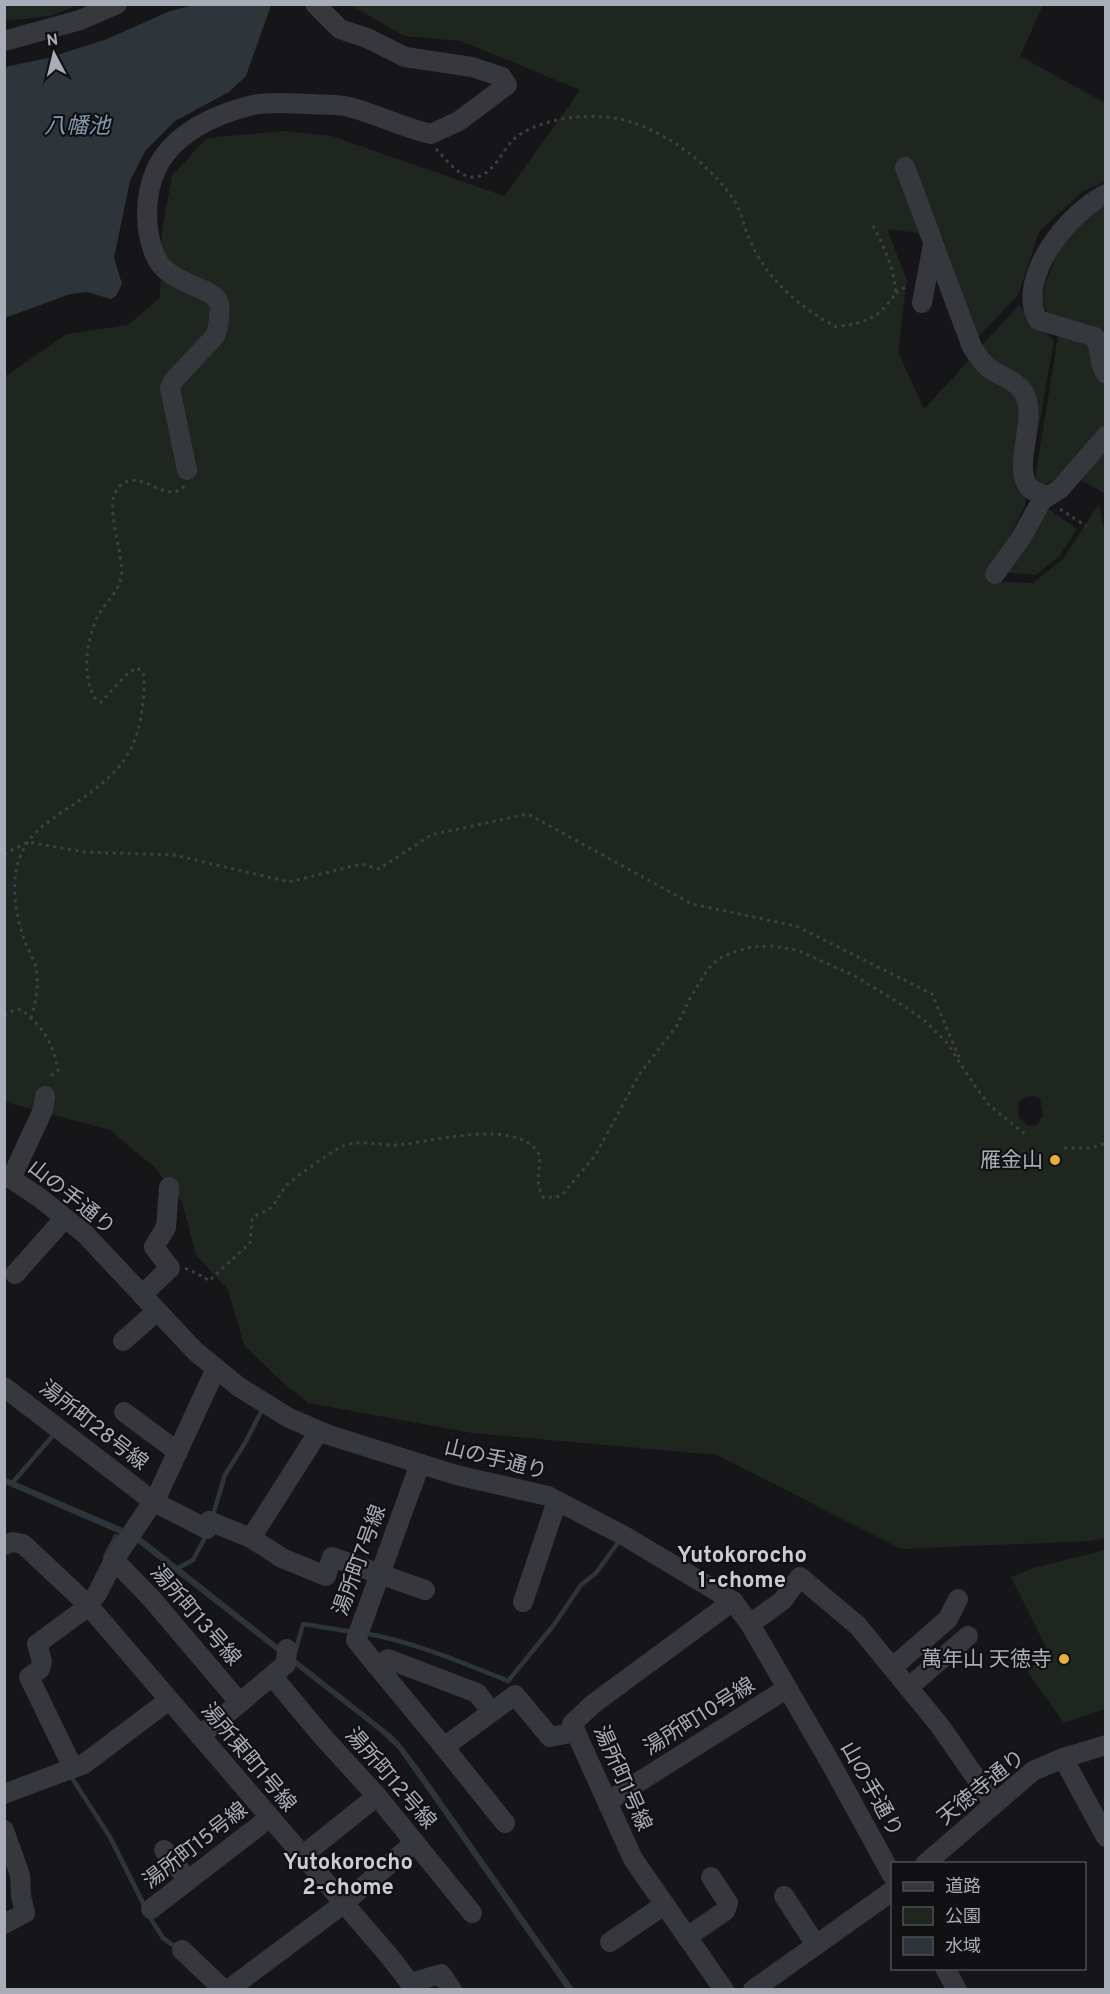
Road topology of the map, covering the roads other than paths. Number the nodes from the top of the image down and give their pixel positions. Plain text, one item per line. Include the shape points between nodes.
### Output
1 (117, 4) edge
2 (315, 4) edge
3 (4, 41) edge
4 (905, 167) dead end
5 (1106, 194) edge
6 (933, 241) junction
7 (922, 303) dead end
8 (1106, 374) edge
9 (1106, 436) edge
10 (187, 470) road end
11 (1047, 497) junction
12 (995, 574) dead end
13 (45, 1096) road end
14 (8, 1176) edge
15 (169, 1187) dead end
16 (64, 1219) junction
17 (15, 1274) dead end
18 (142, 1295) junction
19 (157, 1311) junction
20 (123, 1341) dead end
21 (218, 1370) junction
22 (4, 1387) edge
23 (124, 1412) dead end
24 (319, 1431) junction
25 (178, 1452) junction
26 (420, 1464) junction
27 (557, 1501) junction
28 (154, 1502) junction
29 (251, 1538) junction
30 (4, 1545) edge
31 (114, 1560) junction
32 (380, 1572) junction
33 (425, 1590) dead end
34 (958, 1599) dead end
35 (733, 1601) junction
36 (523, 1602) dead end
37 (88, 1605) junction
38 (750, 1624) junction
39 (968, 1636) dead end
40 (377, 1666) junction
41 (893, 1667) junction
42 (909, 1688) junction
43 (786, 1689) junction
44 (169, 1701) junction
45 (240, 1703) junction
46 (492, 1712) junction
47 (576, 1732) junction
48 (200, 1736) junction
49 (1106, 1745) edge
50 (444, 1747) junction
51 (1063, 1758) junction
52 (73, 1768) junction
53 (4, 1794) edge
54 (377, 1796) junction
55 (607, 1802) junction
56 (994, 1804) junction
57 (268, 1818) junction
58 (505, 1823) dead end
59 (4, 1830) edge
60 (1106, 1837) edge
61 (415, 1842) junction
62 (164, 1850) dead end
63 (302, 1856) junction
64 (926, 1862) edge
65 (891, 1873) edge
66 (711, 1876) dead end
67 (188, 1880) junction
68 (891, 1892) edge
69 (784, 1896) dead end
70 (343, 1904) junction
71 (664, 1905) junction
72 (151, 1909) dead end
73 (472, 1913) dead end
74 (4, 1924) edge
75 (687, 1937) junction
76 (610, 1942) dead end
77 (816, 1945) junction
78 (182, 1950) dead end
79 (946, 1970) edge
80 (405, 1986) edge
81 (226, 1989) edge
82 (452, 1989) edge
83 (724, 1989) edge
84 (753, 1989) edge
85 (957, 1989) edge

1 - 3 street via 80,20
2 - 10 street via 340,29 405,57 472,67 502,77 507,85 459,121 431,134 346,106 255,105 196,128 176,141 162,157 153,176 147,211 153,248 159,262 173,276 216,297 219,305 215,336 170,388
4 - 6 street
5 - 8 street via 1078,214 1046,253 1034,276 1031,300 1038,320 1095,337
6 - 7 street
6 - 11 street via 979,359 1021,387 1027,398 1025,477 1027,485
9 - 11 street via 1060,489
11 - 12 street
13 - 14 street via 42,1110
14 - 16 street, 山の手通り
15 - 18 street via 166,1227 154,1247 170,1268
16 - 17 street
16 - 18 street, 山の手通り via 85,1234
18 - 19 street, 山の手通り
19 - 20 street
19 - 21 street, 山の手通り
21 - 24 street, 山の手通り via 288,1418
21 - 25 street
22 - 28 street, 湯所町28号線
23 - 25 street
24 - 26 street, 山の手通り
24 - 29 street
25 - 28 street
26 - 27 street, 山の手通り
26 - 32 street, 湯所町7号線
27 - 35 street, 山の手通り
27 - 36 street
28 - 29 street, 湯所町28号線 via 207,1528 209,1521
28 - 31 street
29 - 32 street via 282,1558 326,1576 332,1557
30 - 37 street, 湯所東町1号線 via 23,1544
31 - 37 street
31 - 45 street, 湯所町13号線
32 - 33 street
32 - 40 street, 湯所町7号線 via 356,1640
34 - 41 street via 948,1619
35 - 38 street, 山の手通り
35 - 47 street, 湯所町1号線 via 593,1704 572,1724
37 - 44 street, 湯所東町1号線
37 - 52 street via 37,1644 42,1661 40,1669 29,1677
38 - 41 street via 782,1602 801,1577 858,1626
38 - 43 street, 山の手通り
39 - 42 street
40 - 46 street via 388,1659 477,1693
40 - 50 street
41 - 42 street
42 - 56 street
43 - 55 street, 湯所町10号線
43 - 65 street, 山の手通り
44 - 48 street, 湯所東町1号線
44 - 52 street via 84,1764
45 - 48 street, 湯所町12号線
45 - 54 street, 湯所町12号線 via 282,1663 323,1737
46 - 47 street via 515,1695 550,1737
46 - 50 street
47 - 55 street, 湯所町1号線
48 - 57 street, 湯所東町1号線
49 - 51 street, 天徳寺通り
50 - 58 street
51 - 56 street, 天徳寺通り via 1032,1771
51 - 60 street
52 - 53 street
54 - 61 street, 湯所町12号線
54 - 63 street
55 - 71 street, 湯所町1号線 via 633,1859
56 - 64 street, 天徳寺通り
57 - 63 street, 湯所東町1号線
57 - 67 street, 湯所町15号線
59 - 74 street via 20,1875 25,1913
61 - 70 street
61 - 73 street, 湯所町12号線
62 - 67 street
63 - 70 street, 湯所東町1号線
66 - 75 street via 728,1904
67 - 72 street, 湯所町15号線
68 - 77 street
69 - 77 street
70 - 80 street, 湯所東町1号線 via 390,1957
70 - 81 street
71 - 75 street, 湯所町1号線
71 - 76 street
75 - 83 street, 湯所町1号線
77 - 84 street
78 - 81 street
79 - 85 street
80 - 82 street, 湯所東町1号線 via 441,1974

